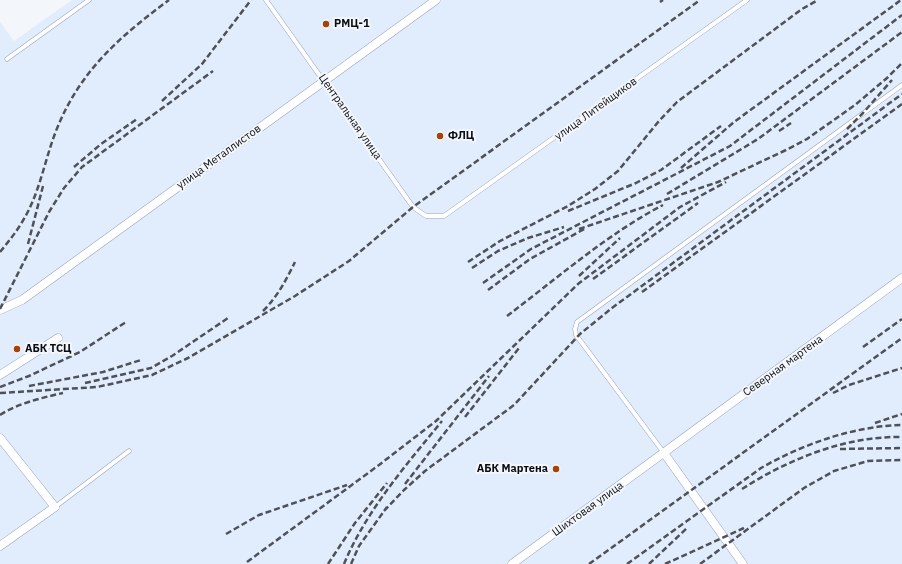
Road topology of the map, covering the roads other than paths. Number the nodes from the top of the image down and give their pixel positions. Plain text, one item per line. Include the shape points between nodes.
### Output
1 (89, 0) edge
2 (266, 0) edge
3 (436, 0) edge
4 (747, 0) edge
5 (7, 59) dead end
6 (325, 80) junction
7 (902, 85) edge
8 (444, 216) joint
9 (902, 278) edge
10 (0, 310) edge
11 (58, 338) dead end
12 (0, 375) edge
13 (0, 438) edge
14 (129, 451) dead end
15 (664, 453) junction
16 (55, 507) junction
17 (0, 546) edge
18 (512, 564) edge
19 (743, 564) edge

1 - 5 lane
2 - 6 lane, Центральная улица
3 - 6 street, улица Металлистов
4 - 8 lane, улица Литейщиков
6 - 8 lane, Центральная улица via 413,207 426,216
6 - 10 street, улица Металлистов via 22,300
7 - 15 lane via 577,322 576,335
9 - 15 street, Северная мартена
11 - 12 street
13 - 16 street
14 - 16 lane
15 - 18 street, Шихтовая улица
15 - 19 street
16 - 17 street

